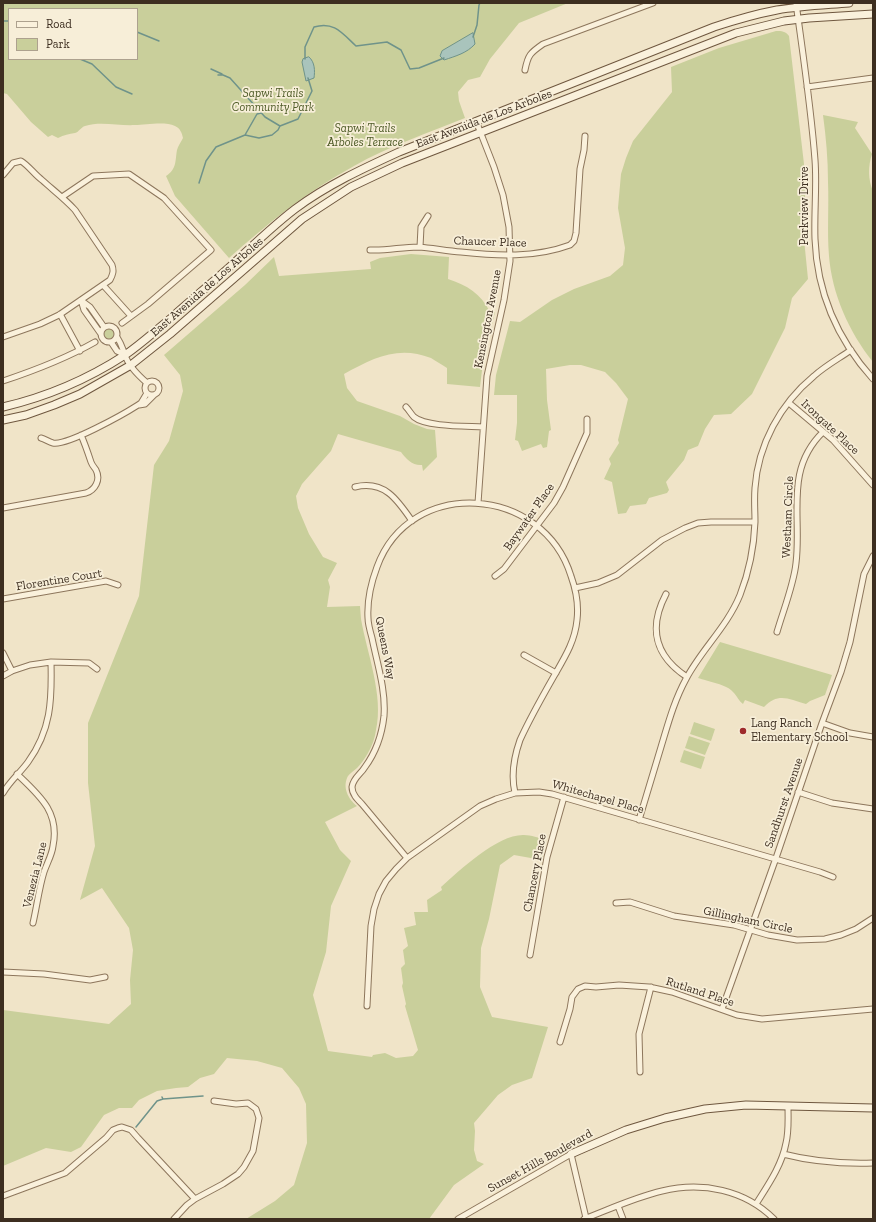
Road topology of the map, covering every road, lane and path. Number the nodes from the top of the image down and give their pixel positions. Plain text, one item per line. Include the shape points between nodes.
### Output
1 (653, 3) edge
2 (849, 3) edge
3 (796, 5) edge
4 (873, 14) edge
5 (798, 19) junction
6 (525, 70) dead end
7 (873, 78) edge
8 (807, 87) junction
9 (476, 121) junction
10 (481, 132) junction
11 (585, 136) dead end
12 (3, 175) edge
13 (62, 197) junction
14 (428, 216) dead end
15 (420, 247) junction
16 (370, 250) dead end
17 (510, 255) junction
18 (103, 285) junction
19 (81, 300) junction
20 (60, 314) junction
21 (131, 316) junction
22 (122, 323) dead end
23 (104, 327) junction
24 (101, 334) junction
25 (3, 337) edge
26 (117, 337) junction
27 (95, 342) dead end
28 (111, 342) junction
29 (851, 350) junction
30 (80, 351) junction
31 (125, 355) junction
32 (132, 366) junction
33 (873, 379) edge
34 (3, 381) edge
35 (147, 383) junction
36 (147, 393) junction
37 (154, 395) junction
38 (789, 402) junction
39 (138, 405) junction
40 (406, 407) dead end
41 (3, 408) edge
42 (587, 419) dead end
43 (3, 420) edge
44 (483, 427) junction
45 (823, 432) junction
46 (81, 434) junction
47 (41, 438) dead end
48 (873, 485) edge
49 (354, 487) dead end
50 (478, 503) junction
51 (3, 508) edge
52 (412, 521) junction
53 (755, 522) junction
54 (537, 525) junction
55 (873, 556) edge
56 (494, 576) dead end
57 (118, 585) dead end
58 (575, 588) junction
59 (666, 594) dead end
60 (3, 599) edge
61 (777, 632) dead end
62 (3, 653) edge
63 (524, 655) dead end
64 (51, 662) junction
65 (97, 669) dead end
66 (12, 671) junction
67 (556, 672) junction
68 (3, 676) edge
69 (687, 677) junction
70 (822, 723) junction
71 (873, 737) edge
72 (17, 774) junction
73 (798, 792) junction
74 (3, 793) edge
75 (516, 794) junction
76 (564, 797) junction
77 (873, 809) edge
78 (639, 820) junction
79 (407, 858) junction
80 (776, 858) junction
81 (833, 878) dead end
82 (616, 903) dead end
83 (873, 918) edge
84 (33, 923) dead end
85 (751, 930) junction
86 (530, 955) dead end
87 (3, 972) edge
88 (105, 977) dead end
89 (651, 987) junction
90 (367, 1006) dead end
91 (873, 1009) edge
92 (722, 1010) junction
93 (560, 1042) dead end
94 (640, 1072) dead end
95 (214, 1101) dead end
96 (788, 1106) junction
97 (873, 1108) edge
98 (571, 1154) junction
99 (783, 1154) junction
100 (873, 1163) edge
101 (3, 1196) edge
102 (195, 1199) junction
103 (756, 1204) junction
104 (618, 1206) junction
105 (174, 1219) edge
106 (458, 1219) edge
107 (585, 1219) edge
108 (623, 1219) edge
109 (774, 1219) edge

1 - 6 street via 544,44 530,54
2 - 3 main road, East Avenida de Los Arboles
3 - 5 street, Parkview Drive
3 - 9 main road, East Avenida de Los Arboles via 714,27
4 - 5 main road, East Avenida de Los Arboles
5 - 8 street, Parkview Drive
5 - 10 main road, East Avenida de Los Arboles via 754,28 720,39
7 - 8 street
8 - 29 street, Parkview Drive via 815,162 815,237 818,268 830,313
9 - 10 street, Kensington Avenue
9 - 31 main road, East Avenida de Los Arboles via 399,152 318,193 276,224 211,284
10 - 17 street, Kensington Avenue via 503,195 509,227
10 - 32 main road, East Avenida de Los Arboles via 380,173 323,204 302,219
11 - 17 street, Chaucer Place via 574,241 564,247 545,252
12 - 13 street via 13,163 20,161 28,165
13 - 18 street via 75,210 112,265 113,274
13 - 21 street via 93,176 129,174 164,198 211,250
14 - 15 street via 421,227
15 - 16 street, Chaucer Place
15 - 17 street, Chaucer Place
17 - 44 street, Kensington Avenue via 504,300 488,376
18 - 19 street
18 - 21 street
19 - 20 street
19 - 23 street via 90,307
19 - 24 street via 84,310
20 - 25 street
20 - 30 street
21 - 22 street
23 - 24 street
23 - 26 street via 114,327
24 - 28 street via 103,340
26 - 28 street
26 - 31 street
27 - 30 street
28 - 31 street via 117,351
29 - 33 street, Parkview Drive
29 - 38 street via 813,376
30 - 34 street via 36,371
31 - 32 street
31 - 41 main road, East Avenida de Los Arboles via 76,382
32 - 35 street
32 - 43 main road, East Avenida de Los Arboles via 74,396 26,415
35 - 36 street
35 - 37 street via 153,381 159,386 158,393
36 - 37 street
36 - 39 street
37 - 39 street via 145,404
38 - 45 street, Irongate Place
38 - 53 street via 770,430 760,458 755,489
39 - 46 street via 109,422
40 - 44 street via 414,417 422,421
42 - 54 street, Baywater Place via 587,433 563,487
44 - 50 street, Kensington Avenue
45 - 48 street, Irongate Place
45 - 61 street, Westham Circle via 808,451 800,472 797,502 798,552
46 - 47 street via 60,443
46 - 51 street via 98,476 93,489 86,494
49 - 52 street via 373,485 384,489 399,502
50 - 52 street, Queens Way via 443,506
50 - 54 street, Queens Way via 509,509
52 - 79 street, Queens Way via 397,534 386,549 376,567 371,585 368,618 383,692 384,717 375,751 354,780 352,788 356,797
53 - 58 street via 711,522 685,528 662,540 617,575 598,583
53 - 69 street via 750,566 739,598
54 - 56 street, Baywater Place via 504,569
54 - 58 street, Queens Way via 561,552
55 - 70 street, Sandhurst Avenue via 864,574 846,658
57 - 60 street, Florentine Court via 106,582
58 - 67 street, Queens Way via 578,618 576,630 569,651
59 - 69 street via 657,618 658,641 667,661
62 - 66 street
63 - 67 street
64 - 65 street via 89,663
64 - 66 street
64 - 72 street via 51,704 45,730 35,752
66 - 68 street
67 - 75 street, Queens Way via 520,740 513,779
69 - 78 street via 671,714
70 - 71 street via 850,733
70 - 73 street, Sandhurst Avenue
72 - 74 street
72 - 84 street, Venezia Lane via 45,802 54,827 53,846 41,883
73 - 77 street via 832,803
73 - 80 street, Sandhurst Avenue
75 - 76 street, Whitechapel Place via 539,792
75 - 79 street, Whitechapel Place via 480,806
76 - 78 street, Whitechapel Place
76 - 86 street, Chancery Place via 547,857
78 - 80 street, Whitechapel Place
79 - 90 street, Whitechapel Place via 386,881 374,909
80 - 81 street, Whitechapel Place
80 - 85 street, Sandhurst Avenue
82 - 85 street, Gillingham Circle via 630,902 674,916 734,924
83 - 85 street, Gillingham Circle via 856,929 825,939 797,940
85 - 92 street, Sandhurst Avenue
87 - 88 street via 90,980
89 - 92 street, Rutland Place
89 - 93 street, Rutland Place via 619,985 585,986 578,989 572,997
89 - 94 street via 639,1034
91 - 92 street, Rutland Place via 762,1019
95 - 102 street via 248,1103 256,1109 259,1118 255,1141 249,1159 238,1174
96 - 97 main road, Sunset Hills Boulevard
96 - 98 main road, Sunset Hills Boulevard via 746,1105 665,1118 626,1130
96 - 99 street via 788,1135
98 - 106 street, Sunset Hills Boulevard
98 - 107 street
99 - 100 street via 827,1163
99 - 103 street
101 - 102 street via 65,1173 113,1130 122,1127 135,1133
102 - 105 street
103 - 104 street via 742,1196 724,1191 692,1187 663,1190
103 - 109 street
104 - 107 street
104 - 108 street

